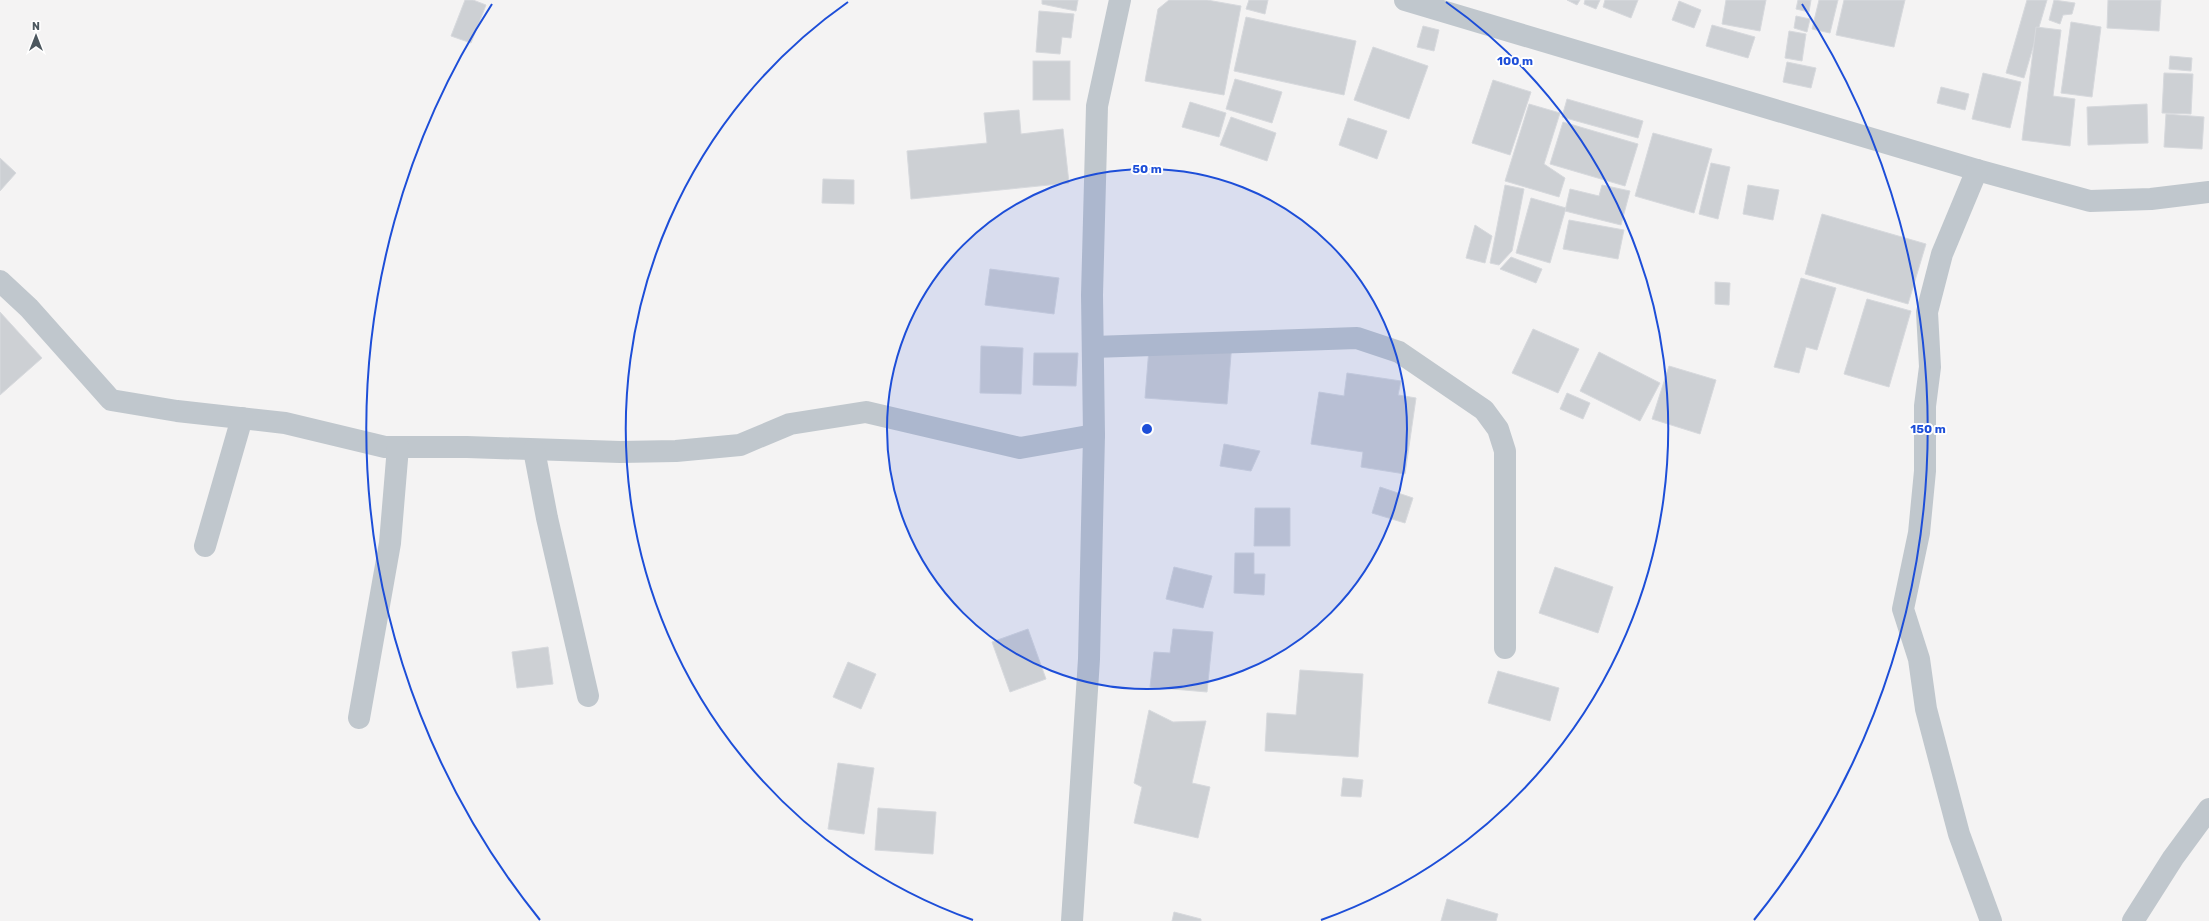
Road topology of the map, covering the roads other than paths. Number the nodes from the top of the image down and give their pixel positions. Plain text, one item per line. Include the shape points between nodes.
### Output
1 (1120, 0) edge
2 (1405, 0) edge
3 (1977, 170) junction
4 (2209, 192) edge
5 (0, 281) edge
6 (1093, 347) junction
7 (242, 418) junction
8 (1094, 435) junction
9 (398, 447) junction
10 (534, 450) junction
11 (205, 546) dead end
12 (1505, 648) dead end
13 (588, 696) dead end
14 (359, 718) dead end
15 (2209, 808) edge
16 (1072, 921) edge
17 (1990, 921) edge
18 (2133, 921) edge

1 - 6 street via 1097,106
2 - 3 street
3 - 4 street via 2090,201 2151,199
3 - 17 street via 1942,254 1927,312 1930,366 1925,406 1924,479 1919,533 1903,609 1919,659 1926,709 1959,834
5 - 7 street via 30,308 111,400
6 - 8 street
6 - 12 street via 1357,338 1399,352 1484,410 1498,429 1505,451
7 - 9 street via 285,423 385,447
7 - 11 street
8 - 10 street via 1020,448 866,412 790,424 740,445 676,451
8 - 16 street via 1089,659
9 - 10 street
9 - 14 street via 390,543
10 - 13 street
15 - 18 street

